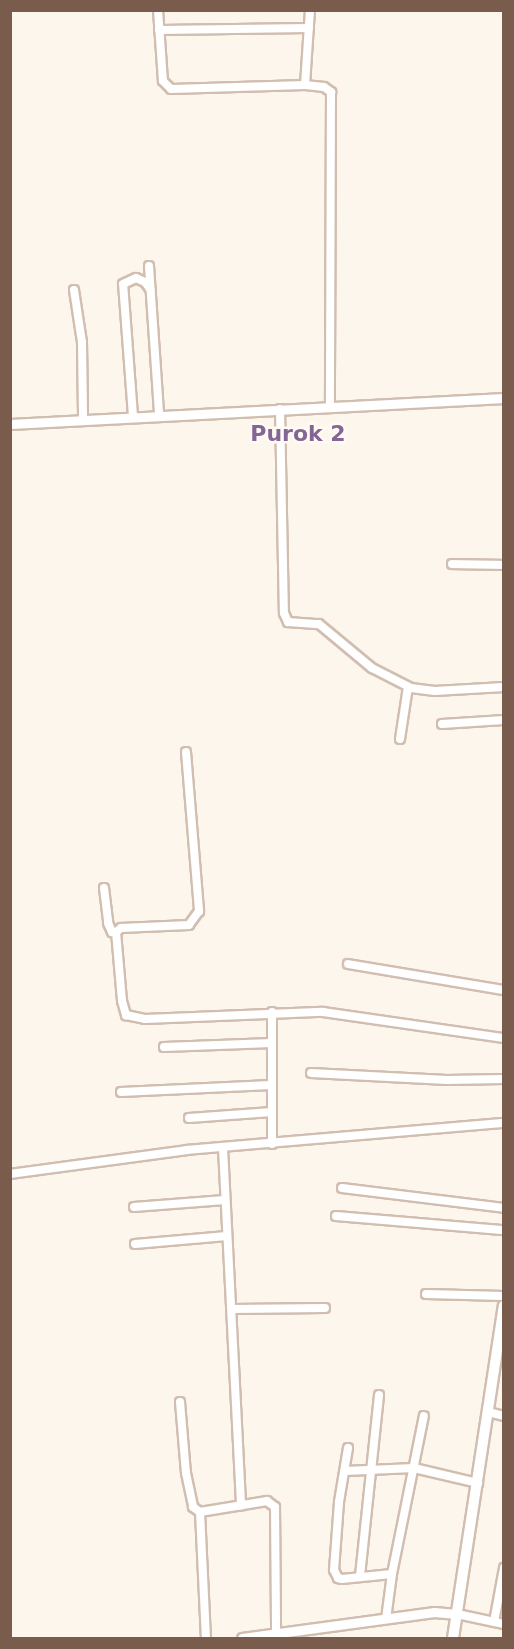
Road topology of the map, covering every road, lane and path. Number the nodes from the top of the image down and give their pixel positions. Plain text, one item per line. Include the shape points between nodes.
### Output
1 (158, 10) edge
2 (310, 10) edge
3 (309, 28) junction
4 (159, 30) junction
5 (305, 85) junction
6 (149, 266) dead end
7 (150, 289) junction
8 (74, 290) dead end
9 (504, 398) edge
10 (330, 405) junction
11 (280, 409) junction
12 (159, 414) junction
13 (134, 416) junction
14 (83, 418) junction
15 (10, 424) edge
16 (452, 564) dead end
17 (504, 565) edge
18 (408, 687) junction
19 (504, 687) edge
20 (504, 720) edge
21 (442, 724) dead end
22 (400, 739) dead end
23 (186, 753) dead end
24 (104, 888) dead end
25 (116, 932) junction
26 (348, 964) dead end
27 (504, 990) edge
28 (272, 1012) junction
29 (504, 1038) edge
30 (272, 1043) junction
31 (164, 1047) dead end
32 (311, 1073) dead end
33 (504, 1079) edge
34 (271, 1085) junction
35 (121, 1092) dead end
36 (272, 1112) junction
37 (189, 1118) dead end
38 (504, 1124) edge
39 (272, 1144) junction
40 (223, 1148) junction
41 (10, 1174) edge
42 (342, 1188) dead end
43 (225, 1200) junction
44 (134, 1207) dead end
45 (504, 1208) edge
46 (336, 1216) dead end
47 (504, 1230) edge
48 (227, 1236) junction
49 (135, 1244) dead end
50 (426, 1294) dead end
51 (504, 1296) edge
52 (504, 1306) edge
53 (325, 1308) dead end
54 (233, 1310) junction
55 (379, 1395) dead end
56 (180, 1402) dead end
57 (488, 1412) junction
58 (424, 1416) dead end
59 (504, 1416) edge
60 (348, 1448) dead end
61 (414, 1468) junction
62 (345, 1471) junction
63 (369, 1471) junction
64 (478, 1483) junction
65 (241, 1506) junction
66 (200, 1512) junction
67 (504, 1568) edge
68 (392, 1574) junction
69 (360, 1576) junction
70 (457, 1614) junction
71 (386, 1619) junction
72 (494, 1622) junction
73 (504, 1624) edge
74 (276, 1634) junction
75 (206, 1638) edge
76 (242, 1638) edge
77 (453, 1638) edge

1 - 4 street
2 - 3 street
3 - 4 street
3 - 5 street
4 - 5 street via 163,81 171,89
5 - 10 street via 327,88 331,95
6 - 7 street
7 - 12 street
7 - 13 street via 136,278 123,284
8 - 14 street via 82,342
9 - 10 street
10 - 11 street
11 - 12 street
11 - 18 street via 285,618 291,623 319,624 360,660
12 - 13 street
13 - 14 street
14 - 15 street
16 - 17 street
18 - 19 street via 435,691
18 - 22 street
20 - 21 street
23 - 25 street via 197,917 189,925 121,928
24 - 25 street via 108,923
25 - 28 street via 122,1001 126,1015 131,1018
26 - 27 street
28 - 29 street via 352,1015
28 - 30 street
30 - 31 street
30 - 34 street
32 - 33 street
34 - 35 street
34 - 36 street
36 - 37 street
36 - 39 street
38 - 39 street
39 - 40 street
40 - 41 street
40 - 43 street
42 - 45 street
43 - 44 street
43 - 48 street
46 - 47 street
48 - 49 street
48 - 54 street
50 - 51 street
52 - 57 main road
53 - 54 street
54 - 65 street
55 - 63 street
56 - 66 street via 189,1493 193,1507
57 - 59 street
57 - 64 main road
58 - 61 street
60 - 62 street
61 - 63 street
61 - 64 street
61 - 68 street
62 - 63 street
62 - 69 street via 334,1570 342,1579
63 - 69 street
64 - 70 main road
65 - 66 street
65 - 74 street via 267,1501 275,1507
66 - 75 street
67 - 72 street
68 - 69 street
68 - 71 street
70 - 71 street via 434,1612
70 - 72 street
70 - 77 main road
71 - 74 street
72 - 73 street
74 - 76 street

